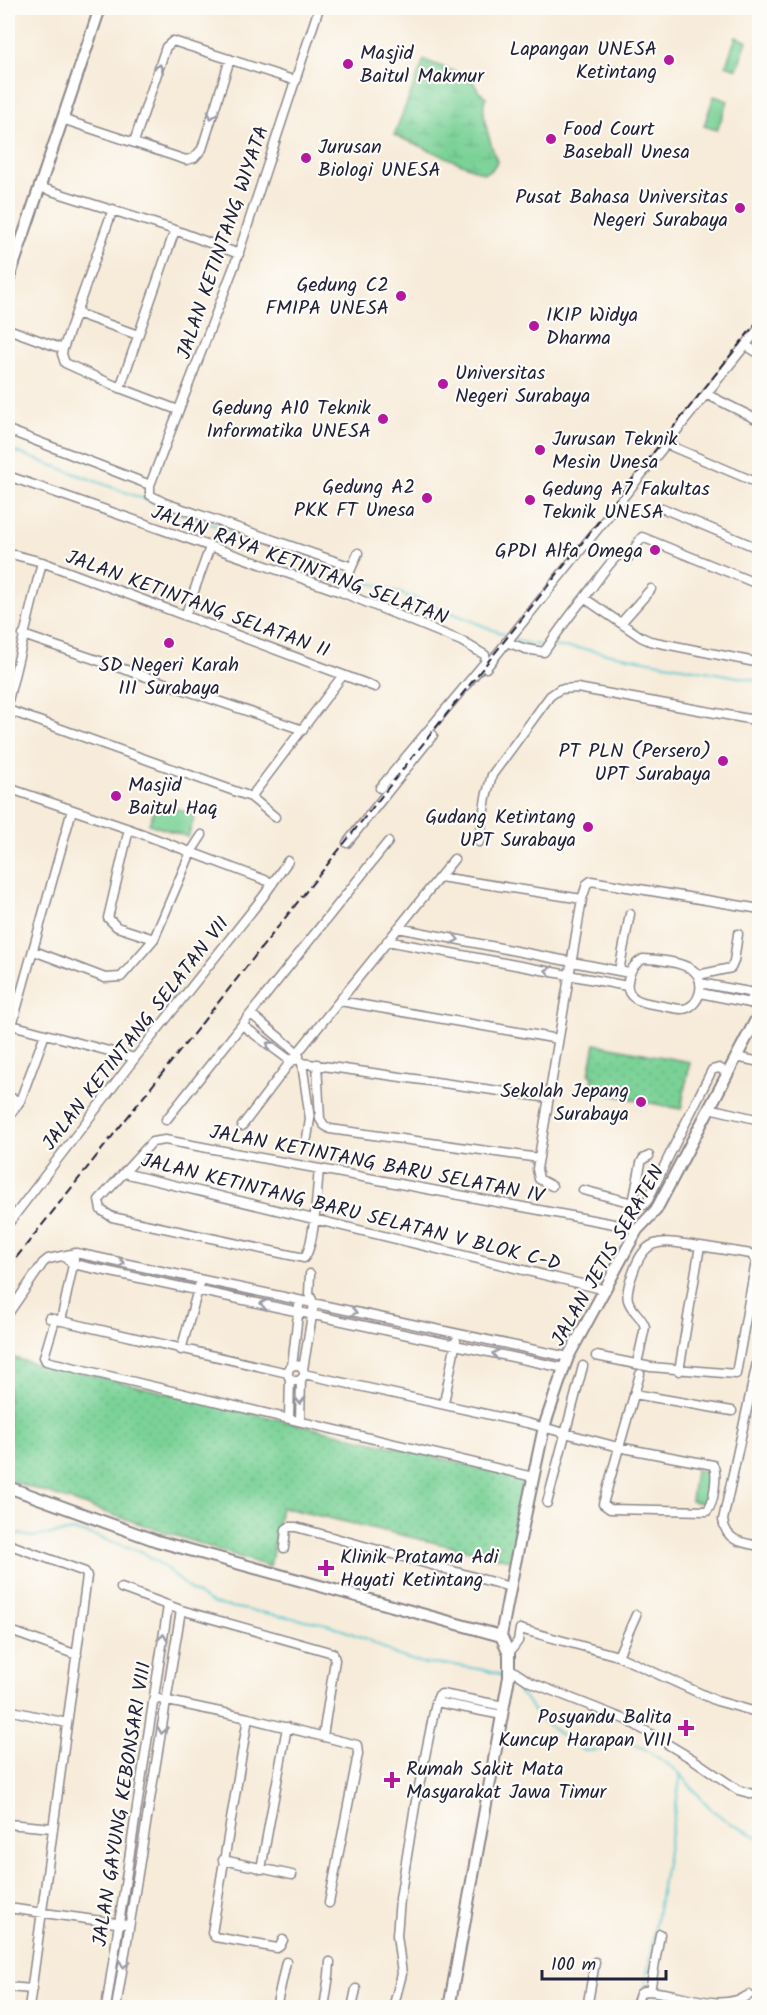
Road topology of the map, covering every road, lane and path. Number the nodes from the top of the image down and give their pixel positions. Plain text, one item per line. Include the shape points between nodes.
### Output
1 (100, 8) edge
2 (319, 8) edge
3 (230, 59) junction
4 (296, 81) junction
5 (62, 119) junction
6 (134, 142) junction
7 (39, 187) junction
8 (113, 209) junction
9 (175, 230) junction
10 (239, 254) junction
11 (11, 255) edge
12 (8, 281) edge
13 (76, 313) junction
14 (759, 327) edge
15 (8, 329) edge
16 (138, 335) junction
17 (745, 345) junction
18 (63, 349) junction
19 (759, 354) edge
20 (120, 388) junction
21 (706, 394) junction
22 (178, 410) junction
23 (759, 421) edge
24 (8, 430) edge
25 (666, 444) junction
26 (8, 476) edge
27 (759, 484) edge
28 (150, 485) junction
29 (662, 508) dead end
30 (210, 547) junction
31 (759, 549) edge
32 (358, 552) dead end
33 (15, 555) dead end
34 (42, 562) junction
35 (350, 571) junction
36 (759, 585) edge
37 (342, 589) junction
38 (651, 589) dead end
39 (584, 598) junction
40 (184, 615) junction
41 (621, 623) junction
42 (23, 635) junction
43 (508, 640) junction
44 (759, 663) edge
45 (343, 675) junction
46 (375, 687) dead end
47 (8, 701) edge
48 (8, 710) edge
49 (759, 721) edge
50 (303, 730) junction
51 (8, 788) edge
52 (380, 788) dead end
53 (251, 797) junction
54 (72, 810) junction
55 (275, 817) dead end
56 (129, 829) junction
57 (202, 835) dead end
58 (387, 842) dead end
59 (479, 842) dead end
60 (347, 843) dead end
61 (191, 852) junction
62 (454, 859) dead end
63 (288, 861) dead end
64 (440, 877) junction
65 (273, 883) junction
66 (582, 899) junction
67 (759, 909) edge
68 (630, 914) dead end
69 (398, 928) junction
70 (738, 934) dead end
71 (154, 939) junction
72 (387, 941) junction
73 (34, 951) junction
74 (572, 962) junction
75 (619, 971) junction
76 (629, 973) junction
77 (569, 975) junction
78 (699, 979) junction
79 (627, 986) junction
80 (700, 993) junction
81 (757, 996) edge
82 (340, 1001) junction
83 (759, 1012) edge
84 (251, 1014) junction
85 (10, 1024) edge
86 (242, 1025) junction
87 (45, 1034) junction
88 (558, 1040) junction
89 (736, 1057) junction
90 (135, 1058) junction
91 (297, 1059) junction
92 (759, 1062) edge
93 (317, 1064) junction
94 (728, 1073) junction
95 (8, 1097) edge
96 (549, 1098) junction
97 (20, 1101) junction
98 (709, 1108) junction
99 (8, 1118) edge
100 (166, 1120) dead end
101 (759, 1120) edge
102 (242, 1126) dead end
103 (307, 1138) dead end
104 (649, 1156) dead end
105 (539, 1158) junction
106 (319, 1169) junction
107 (124, 1173) junction
108 (552, 1186) dead end
109 (583, 1190) dead end
110 (633, 1203) junction
111 (314, 1219) junction
112 (8, 1224) edge
113 (637, 1230) junction
114 (700, 1246) junction
115 (76, 1253) junction
116 (64, 1257) junction
117 (73, 1264) junction
118 (310, 1274) dead end
119 (200, 1280) junction
120 (606, 1290) junction
121 (197, 1291) junction
122 (309, 1294) junction
123 (314, 1304) junction
124 (299, 1306) junction
125 (8, 1314) edge
126 (312, 1314) junction
127 (55, 1320) junction
128 (458, 1334) junction
129 (455, 1345) junction
130 (182, 1350) junction
131 (741, 1355) junction
132 (596, 1356) dead end
133 (568, 1357) junction
134 (759, 1358) edge
135 (638, 1359) dead end
136 (583, 1366) dead end
137 (564, 1368) junction
138 (679, 1371) junction
139 (290, 1372) junction
140 (303, 1374) junction
141 (640, 1374) dead end
142 (634, 1394) junction
143 (444, 1403) junction
144 (732, 1411) dead end
145 (289, 1418) junction
146 (300, 1421) junction
147 (544, 1427) junction
148 (565, 1434) junction
149 (618, 1447) junction
150 (533, 1477) junction
151 (8, 1487) edge
152 (547, 1503) dead end
153 (8, 1544) edge
154 (759, 1546) edge
155 (284, 1548) dead end
156 (510, 1587) junction
157 (121, 1588) dead end
158 (168, 1606) junction
159 (181, 1610) junction
160 (636, 1615) dead end
161 (8, 1630) edge
162 (501, 1636) junction
163 (509, 1653) junction
164 (76, 1655) junction
165 (618, 1656) junction
166 (509, 1672) junction
167 (154, 1698) junction
168 (166, 1701) junction
169 (8, 1710) edge
170 (503, 1711) junction
171 (759, 1713) edge
172 (248, 1718) junction
173 (67, 1723) junction
174 (287, 1727) junction
175 (322, 1736) junction
176 (759, 1796) edge
177 (8, 1824) edge
178 (53, 1828) junction
179 (223, 1860) junction
180 (261, 1869) junction
181 (292, 1875) dead end
182 (329, 1903) dead end
183 (8, 1908) edge
184 (42, 1912) junction
185 (119, 1923) junction
186 (130, 1925) junction
187 (660, 1934) dead end
188 (283, 1940) dead end
189 (286, 1962) dead end
190 (330, 1962) dead end
191 (595, 1962) dead end
192 (8, 1986) edge
193 (32, 1989) junction
194 (356, 1989) dead end
195 (650, 1991) junction
196 (749, 1995) dead end
197 (29, 2007) edge
198 (106, 2007) edge
199 (116, 2007) edge
200 (276, 2007) edge
201 (324, 2007) edge
202 (352, 2007) edge
203 (393, 2007) edge
204 (449, 2007) edge
205 (587, 2007) edge
206 (635, 2007) edge

1 - 5 street
2 - 4 street, JALAN KETINTANG WIYATA
3 - 4 street
6 -> 3 street via 169,43 178,42
3 -> 6 street via 202,149 194,158 186,160
4 - 10 street, JALAN KETINTANG WIYATA
5 - 6 street
5 - 7 street
7 - 8 street
7 - 11 street
8 - 9 street
8 - 13 street
9 - 10 street
9 - 16 street
10 - 22 street, JALAN KETINTANG WIYATA
11 - 12 street
13 - 16 street
13 - 18 street
14 - 17 street
15 - 18 street
16 - 20 street
17 - 19 street
17 - 21 street
18 - 20 street via 65,363
20 - 22 street
21 - 23 street
21 - 25 street
22 - 28 street, JALAN KETINTANG WIYATA
24 - 28 street
25 - 27 street
25 - 43 street
26 - 30 street, JALAN RAYA KETINTANG SELATAN
28 - 35 street via 150,495 165,503
29 - 31 street
30 - 37 street, JALAN RAYA KETINTANG SELATAN
30 - 40 street
32 - 35 street
33 - 34 street
34 - 40 street, JALAN KETINTANG SELATAN II
34 - 42 street, JALAN KETINTANG SELATAN II
35 - 37 street
36 - 39 street via 642,537 628,558 620,552 611,561
37 - 52 street, JALAN RAYA KETINTANG SELATAN via 461,641 486,657
38 - 41 street
39 - 41 street
39 - 43 street via 547,648 526,649
40 - 45 street, JALAN KETINTANG SELATAN II
41 - 44 street via 650,641
42 - 47 street, JALAN KETINTANG SELATAN II
42 - 50 street
43 - 60 street
45 - 46 street, JALAN KETINTANG SELATAN II
45 - 50 street
48 - 53 street
49 - 59 street via 560,688 492,775
50 - 53 street
51 - 54 street
53 - 55 street
54 - 56 street
54 - 73 street
56 - 61 street
56 - 71 street via 108,918 117,927
57 - 61 street
58 - 84 street
61 - 65 street
61 - 71 street
62 - 64 street
63 - 65 street, JALAN KETINTANG SELATAN VII
64 - 66 street
64 - 69 street
65 - 90 street, JALAN KETINTANG SELATAN VII
66 - 67 street via 584,888 591,881
66 - 74 street
68 - 75 street
69 - 72 street
69 -> 74 street
70 - 78 street via 731,968
71 - 73 street via 121,977 113,979
77 -> 72 street
72 - 82 street
73 - 85 street
74 - 75 street
74 - 77 street
75 - 76 street
76 - 78 street via 643,959 652,959 687,967
76 - 79 street
77 - 79 street
77 - 88 street
78 - 80 street
78 - 81 street
79 - 80 street via 631,997 639,1002 681,1009 690,1007
80 - 81 street
82 - 88 street
82 - 91 street
83 - 89 street, JALAN JETIS SERATEN
84 - 86 street
84 - 91 street
85 - 87 street
91 -> 86 street
86 - 100 street
87 - 90 street
87 - 97 street
88 - 96 street
89 - 92 street
89 - 94 street, JALAN JETIS SERATEN
90 - 112 street, JALAN KETINTANG SELATAN VII
91 - 93 street
91 - 102 street
91 - 103 street via 310,1119
93 - 96 street
93 - 105 street via 320,1119 330,1128
94 - 98 street, JALAN JETIS SERATEN
94 - 110 street via 719,1068 712,1070 648,1200 644,1205
95 - 97 street
96 - 105 street
97 - 99 street
98 - 101 street
98 - 113 street, JALAN JETIS SERATEN via 656,1210
104 - 110 street via 641,1163
105 - 108 street via 537,1175
106 - 107 street, JALAN KETINTANG BARU SELATAN IV via 159,1139
106 - 111 street
106 - 113 street, JALAN KETINTANG BARU SELATAN IV
107 - 111 street, JALAN KETINTANG BARU SELATAN V BLOK C-D
107 - 111 street via 99,1200 101,1210 112,1217 304,1258
109 - 110 street
111 - 120 street, JALAN KETINTANG BARU SELATAN V BLOK C-D
113 - 120 street, JALAN JETIS SERATEN
114 - 131 street via 752,1254 756,1261
114 - 135 street via 657,1243 640,1254 628,1299 645,1327
114 - 138 street
115 - 116 street
115 - 117 street
115 -> 119 street
116 - 117 street
116 - 125 street via 42,1263
117 - 121 street
117 - 127 street
118 - 122 street
119 - 121 street
119 - 124 street
120 - 133 street, JALAN JETIS SERATEN
124 -> 121 street
121 - 130 street
122 - 123 street
122 - 124 street
123 - 124 street
123 - 126 street
123 -> 128 street
124 - 126 street
124 - 139 street
126 - 129 street
126 - 140 street
127 - 130 street
127 - 145 street via 46,1360
128 - 129 street
128 - 133 street
137 -> 129 street
129 - 143 street
130 - 139 street
131 - 134 street
131 - 138 street via 738,1373 733,1375
132 - 138 street
133 - 137 street, JALAN JETIS SERATEN
134 - 154 street via 723,1520 731,1538
136 - 148 street
137 - 147 street, JALAN JETIS SERATEN
139 - 140 street via 295,1381
139 - 140 street via 300,1365
139 - 145 street
140 - 143 street
140 -> 146 street
141 - 142 street
142 - 144 street
142 - 149 street
143 - 147 street
145 - 146 street
146 - 150 street
147 - 148 street
147 - 150 street, JALAN JETIS SERATEN
148 - 149 street
148 - 152 street
149 - 149 street via 603,1502 606,1508 711,1508 716,1473 713,1465
150 - 156 street, JALAN JETIS SERATEN
151 - 162 street via 157,1541
153 - 164 street via 85,1572
155 - 156 street via 286,1529 296,1527
156 - 162 street, JALAN JETIS SERATEN
157 - 158 street
158 - 159 street
167 -> 158 street, JALAN GAYUNG KEBONSARI VIII
159 - 168 street, JALAN GAYUNG KEBONSARI VIII
159 - 175 street via 333,1653
160 - 165 street
161 - 164 street
162 - 163 street
163 - 165 street via 518,1641 520,1629
163 - 166 street
164 - 173 street
165 - 171 street via 717,1701
166 - 170 street
166 - 176 street via 628,1721 738,1790
167 - 168 street
167 - 185 street, JALAN GAYUNG KEBONSARI VIII
168 - 172 street
168 -> 186 street, JALAN GAYUNG KEBONSARI VIII
169 - 173 street
170 - 203 street via 442,1694 436,1702 400,1899 396,1935 402,1974
170 - 204 street
172 - 174 street
172 - 179 street
173 - 178 street
174 - 175 street
174 - 180 street
175 - 182 street via 356,1744 358,1749
177 - 178 street
178 - 184 street
179 - 180 street
179 - 188 street via 213,1936 277,1948
180 - 181 street
183 - 184 street
184 - 185 street
184 - 193 street
185 - 186 street
185 - 198 street, JALAN GAYUNG KEBONSARI VIII
186 -> 199 street, JALAN GAYUNG KEBONSARI VIII
187 - 195 street
189 - 200 street
190 - 201 street
191 - 205 street
192 - 193 street
193 - 197 street
194 - 202 street
195 - 196 street via 728,2003
195 - 206 street via 640,1993

